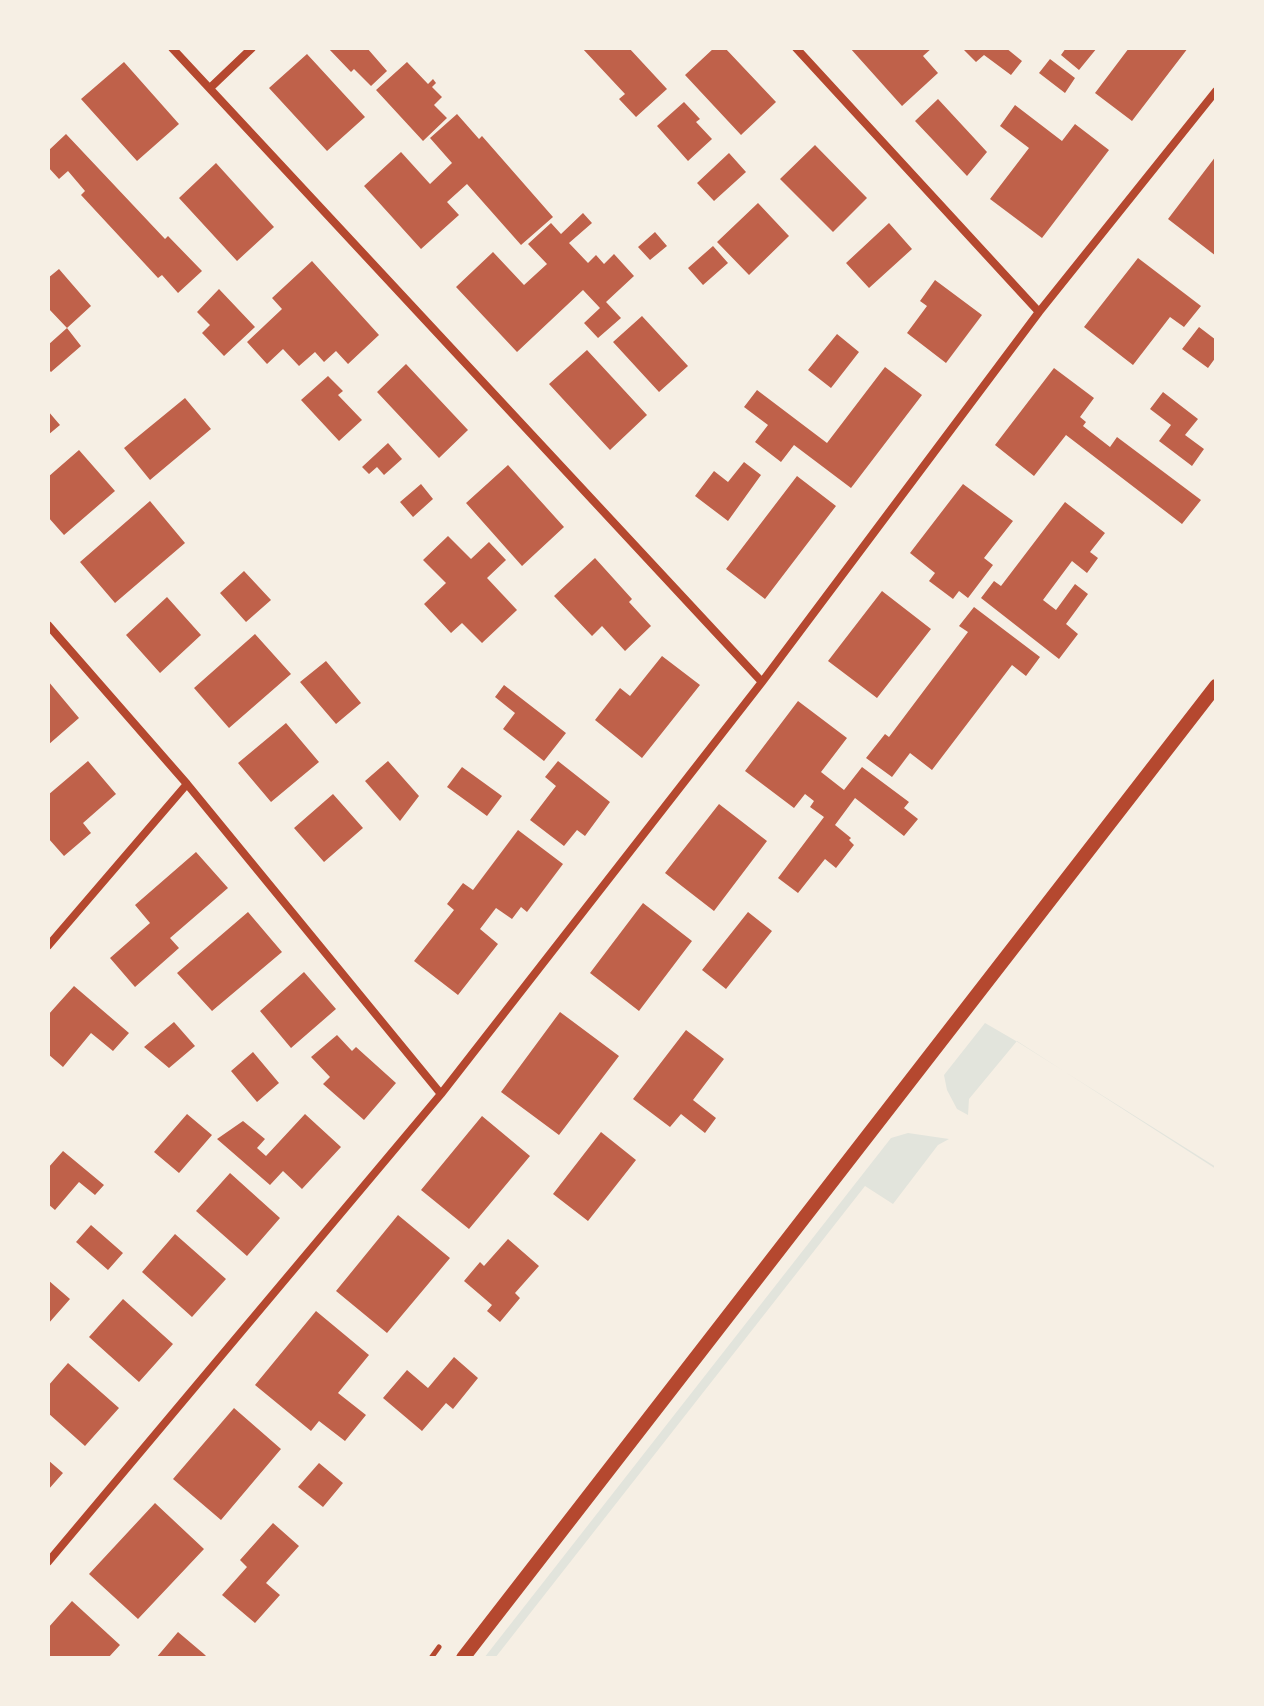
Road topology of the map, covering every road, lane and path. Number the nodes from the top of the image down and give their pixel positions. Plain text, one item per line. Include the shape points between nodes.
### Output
1 (172, 48) edge
2 (252, 48) edge
3 (796, 48) edge
4 (210, 88) junction
5 (1216, 91) edge
6 (1039, 312) junction
7 (48, 625) edge
8 (762, 682) junction
9 (1216, 686) edge
10 (187, 784) junction
11 (48, 946) edge
12 (441, 1094) junction
13 (48, 1562) edge
14 (463, 1658) edge

1 - 4 street
2 - 4 street
3 - 6 street
4 - 8 street
5 - 6 street
6 - 8 street
7 - 10 street
8 - 12 street
9 - 14 street
10 - 11 street
10 - 12 street
12 - 13 street

